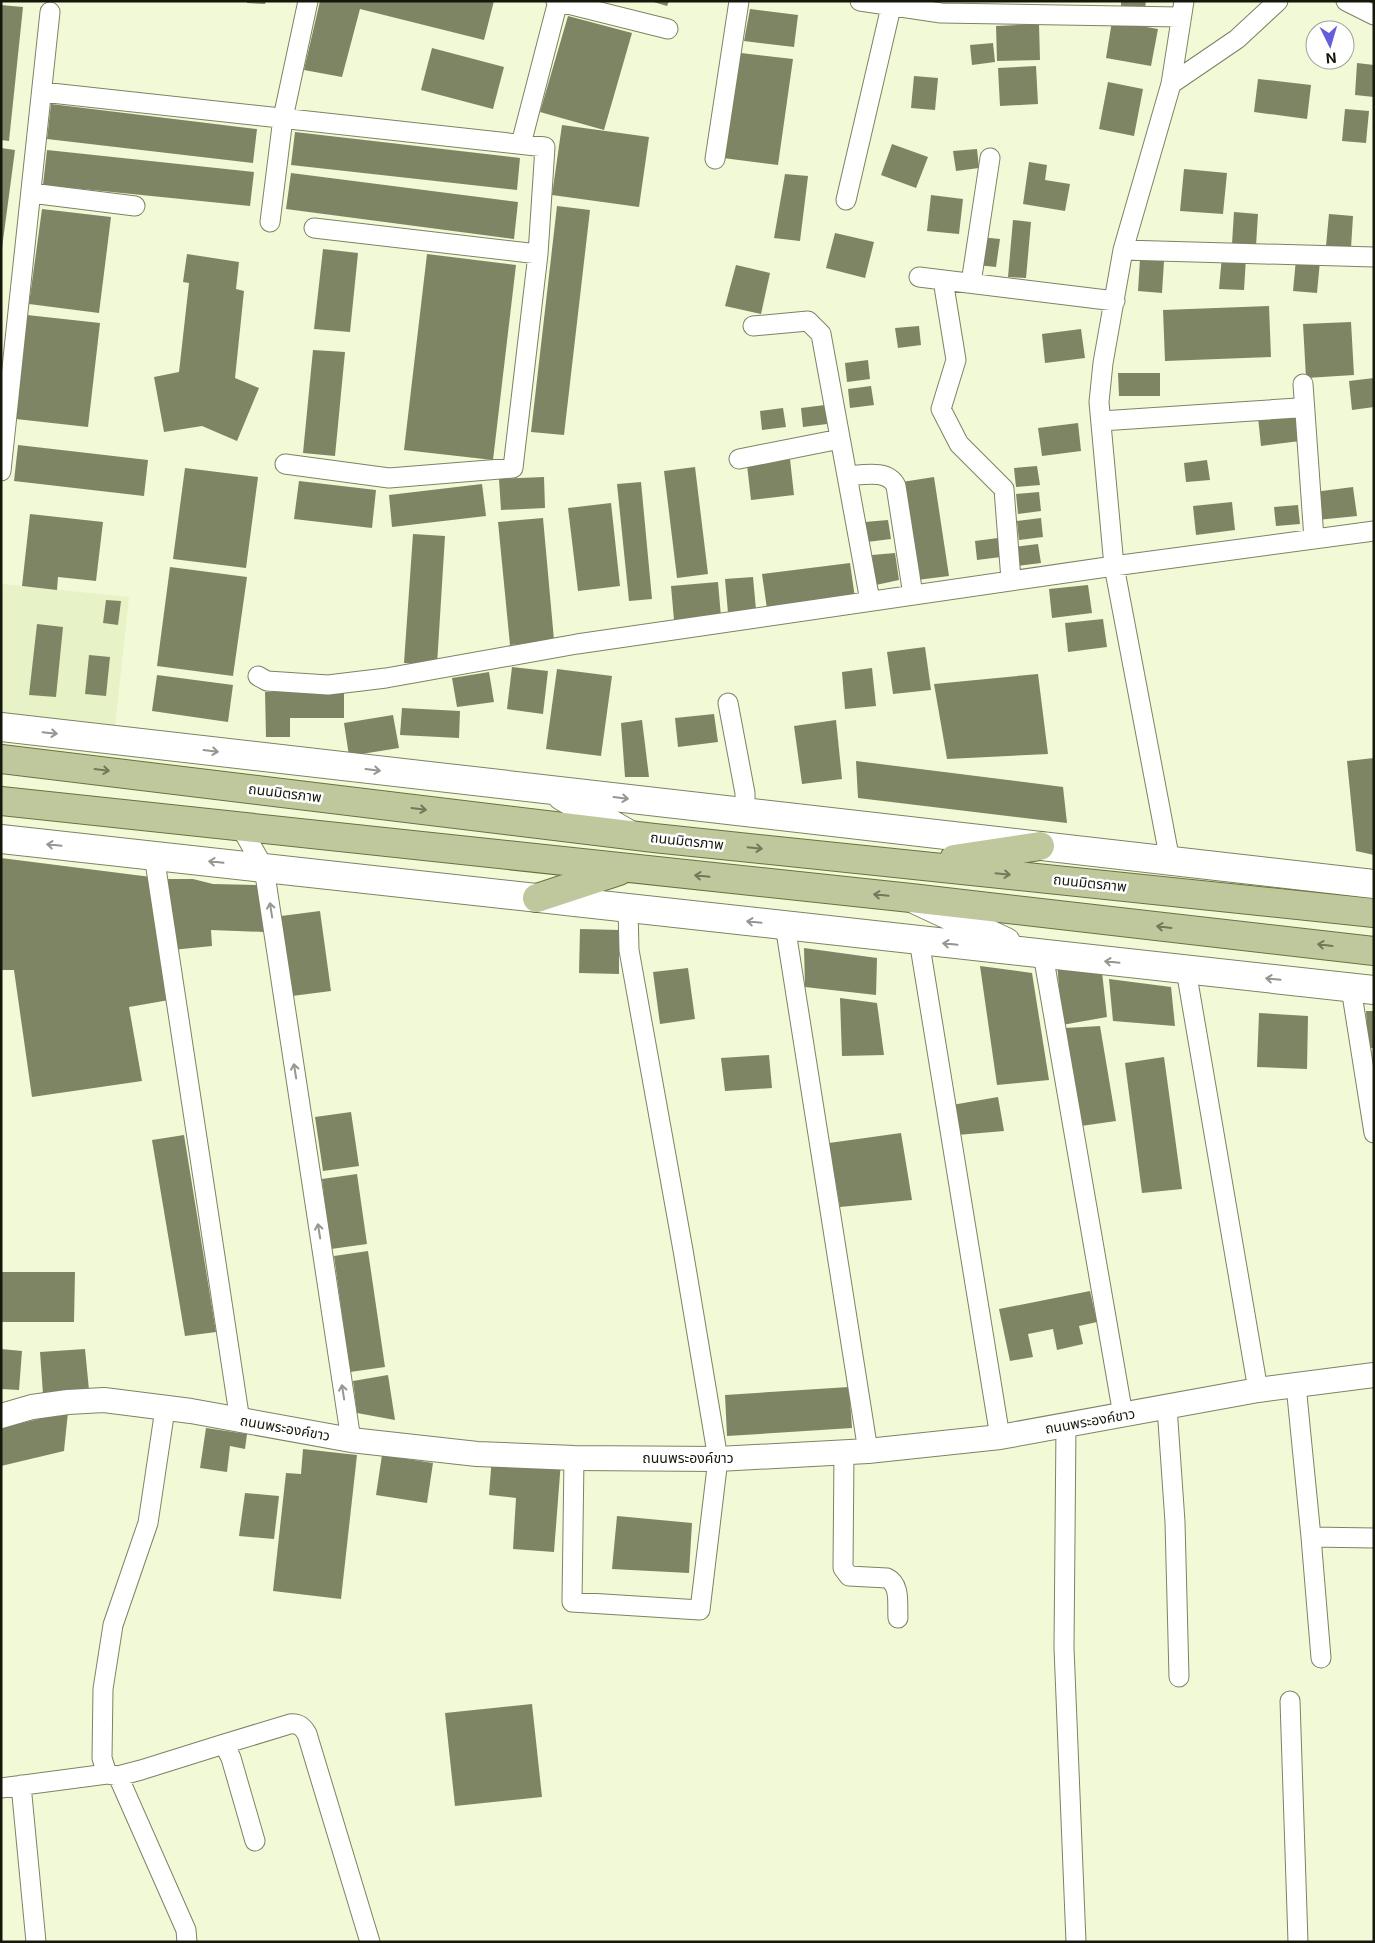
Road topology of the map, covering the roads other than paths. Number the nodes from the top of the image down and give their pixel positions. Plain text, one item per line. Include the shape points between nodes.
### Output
1 (308, 1) edge
2 (557, 1) edge
3 (739, 1) edge
4 (1278, 1) edge
5 (1346, 1) edge
6 (868, 2) edge
7 (891, 7) junction
8 (1183, 9) edge
9 (50, 12) dead end
10 (1374, 16) edge
11 (668, 29) dead end
12 (1171, 84) junction
13 (42, 92) junction
14 (283, 118) junction
15 (521, 144) junction
16 (990, 158) dead end
17 (714, 159) dead end
18 (31, 194) junction
19 (846, 200) dead end
20 (134, 206) dead end
21 (270, 222) dead end
22 (314, 228) dead end
23 (1124, 250) junction
24 (538, 254) junction
25 (1374, 257) edge
26 (918, 277) dead end
27 (943, 280) junction
28 (971, 283) junction
29 (1115, 301) junction
30 (753, 326) dead end
31 (1302, 384) dead end
32 (1297, 408) dead end
33 (1101, 421) junction
34 (840, 438) junction
35 (739, 459) dead end
36 (285, 464) dead end
37 (1, 471) edge
38 (847, 476) junction
39 (1374, 531) edge
40 (1314, 539) junction
41 (1114, 566) junction
42 (1011, 580) junction
43 (913, 595) junction
44 (870, 601) junction
45 (258, 676) dead end
46 (728, 703) dead end
47 (1, 727) edge
48 (1, 759) edge
49 (136, 774) junction
50 (244, 788) junction
51 (552, 790) junction
52 (1, 801) edge
53 (745, 812) junction
54 (131, 814) junction
55 (240, 826) junction
56 (642, 836) junction
57 (1, 839) edge
58 (1040, 846) junction
59 (154, 856) junction
60 (1170, 861) junction
61 (915, 865) junction
62 (264, 868) junction
63 (639, 869) junction
64 (1374, 884) edge
65 (537, 898) junction
66 (911, 898) junction
67 (628, 908) junction
68 (1374, 913) edge
69 (785, 925) junction
70 (920, 940) junction
71 (1374, 951) edge
72 (1035, 953) junction
73 (1186, 970) junction
74 (1362, 989) edge
75 (1374, 1133) edge
76 (1374, 1375) edge
77 (1296, 1385) junction
78 (1258, 1390) junction
79 (1167, 1407) junction
80 (165, 1409) junction
81 (1123, 1415) junction
82 (1, 1416) edge
83 (240, 1421) junction
84 (1066, 1425) junction
85 (1000, 1437) junction
86 (351, 1440) junction
87 (868, 1451) junction
88 (844, 1452) junction
89 (574, 1458) junction
90 (718, 1459) junction
91 (1311, 1537) junction
92 (1374, 1538) edge
93 (898, 1618) dead end
94 (1321, 1658) dead end
95 (1179, 1676) dead end
96 (1290, 1701) dead end
97 (224, 1744) junction
98 (112, 1775) junction
99 (21, 1785) junction
100 (1, 1788) edge
101 (255, 1842) dead end
102 (36, 1942) edge
103 (187, 1942) edge
104 (370, 1942) edge
105 (1076, 1942) edge
106 (1298, 1942) edge

1 - 14 street
2 - 11 street
2 - 15 street
3 - 17 street
4 - 12 street via 1237,39
5 - 10 street
6 - 7 street
7 - 8 street via 941,13
7 - 19 street
8 - 12 street
9 - 13 street
12 - 23 street
13 - 14 street
13 - 18 street
14 - 15 street
14 - 21 street
15 - 24 street via 545,147
16 - 28 street
18 - 20 street
18 - 37 street
22 - 24 street
23 - 25 street
23 - 29 street
24 - 36 street via 513,468 389,478
26 - 27 street
27 - 28 street
27 - 42 street via 956,360 941,409 960,444 1004,488
28 - 29 street
29 - 33 street via 1103,362 1099,402
30 - 34 street via 808,322 821,334
31 - 40 street
32 - 33 street
33 - 41 street
34 - 35 street
34 - 38 street
38 - 43 street via 873,474 893,479
38 - 44 street
39 - 40 street
40 - 41 street
41 - 42 street
41 - 60 street
42 - 43 street
43 - 44 street
44 - 45 street via 577,644 386,678 328,685 267,681
46 - 53 street via 745,793
47 -> 51 main road
48 -> 49 main road, ถนนมิตรภาพ
49 - 50 main road, ถนนมิตรภาพ
49 - 54 main road
50 - 55 main road
50 -> 56 main road, ถนนมิตรภาพ
51 -> 53 main road
51 - 56 main road
52 - 54 main road
53 - 58 main road
54 - 55 main road
55 - 62 street
55 - 63 main road
56 -> 61 main road, ถนนมิตรภาพ
56 - 63 main road
59 -> 57 main road
58 - 60 main road
58 - 61 main road
62 -> 59 main road
59 - 83 street
60 - 64 main road
61 -> 68 main road, ถนนมิตรภาพ
62 - 65 main road
86 -> 62 street
63 - 65 main road
66 -> 63 main road
65 - 67 main road
71 -> 66 main road
66 - 72 main road
69 -> 67 main road
67 - 90 street via 629,950
69 - 70 main road
69 - 87 street
72 -> 70 main road
70 - 85 street
73 -> 72 main road
72 - 81 street
74 -> 73 main road
73 - 78 street
74 - 75 street
76 - 77 street, ถนนพระองค์ขาว
77 - 78 street, ถนนพระองค์ขาว
77 - 91 street
78 - 79 street, ถนนพระองค์ขาว
79 - 81 street, ถนนพระองค์ขาว
79 - 95 street via 1175,1522
80 - 82 street, ถนนพระองค์ขาว via 104,1400 32,1407
80 - 83 street, ถนนพระองค์ขาว
80 - 98 street via 148,1523 113,1625 103,1689 102,1758
81 - 84 street, ถนนพระองค์ขาว
83 - 86 street, ถนนพระองค์ขาว
84 - 85 street, ถนนพระองค์ขาว
84 - 105 street via 1064,1648
85 - 87 street, ถนนพระองค์ขาว
86 - 89 street, ถนนพระองค์ขาว via 476,1454
87 - 88 street, ถนนพระองค์ขาว
88 - 90 street, ถนนพระองค์ขาว
88 - 93 street via 843,1568 849,1576 892,1581 896,1588
89 - 90 street, ถนนพระองค์ขาว
89 - 90 street via 572,1602 700,1610
91 - 92 street
91 - 94 street
96 - 106 street
97 - 98 street via 141,1770
97 - 101 street
97 - 104 street via 290,1724 304,1728
98 - 99 street
98 - 103 street via 186,1930
99 - 100 street
99 - 102 street

